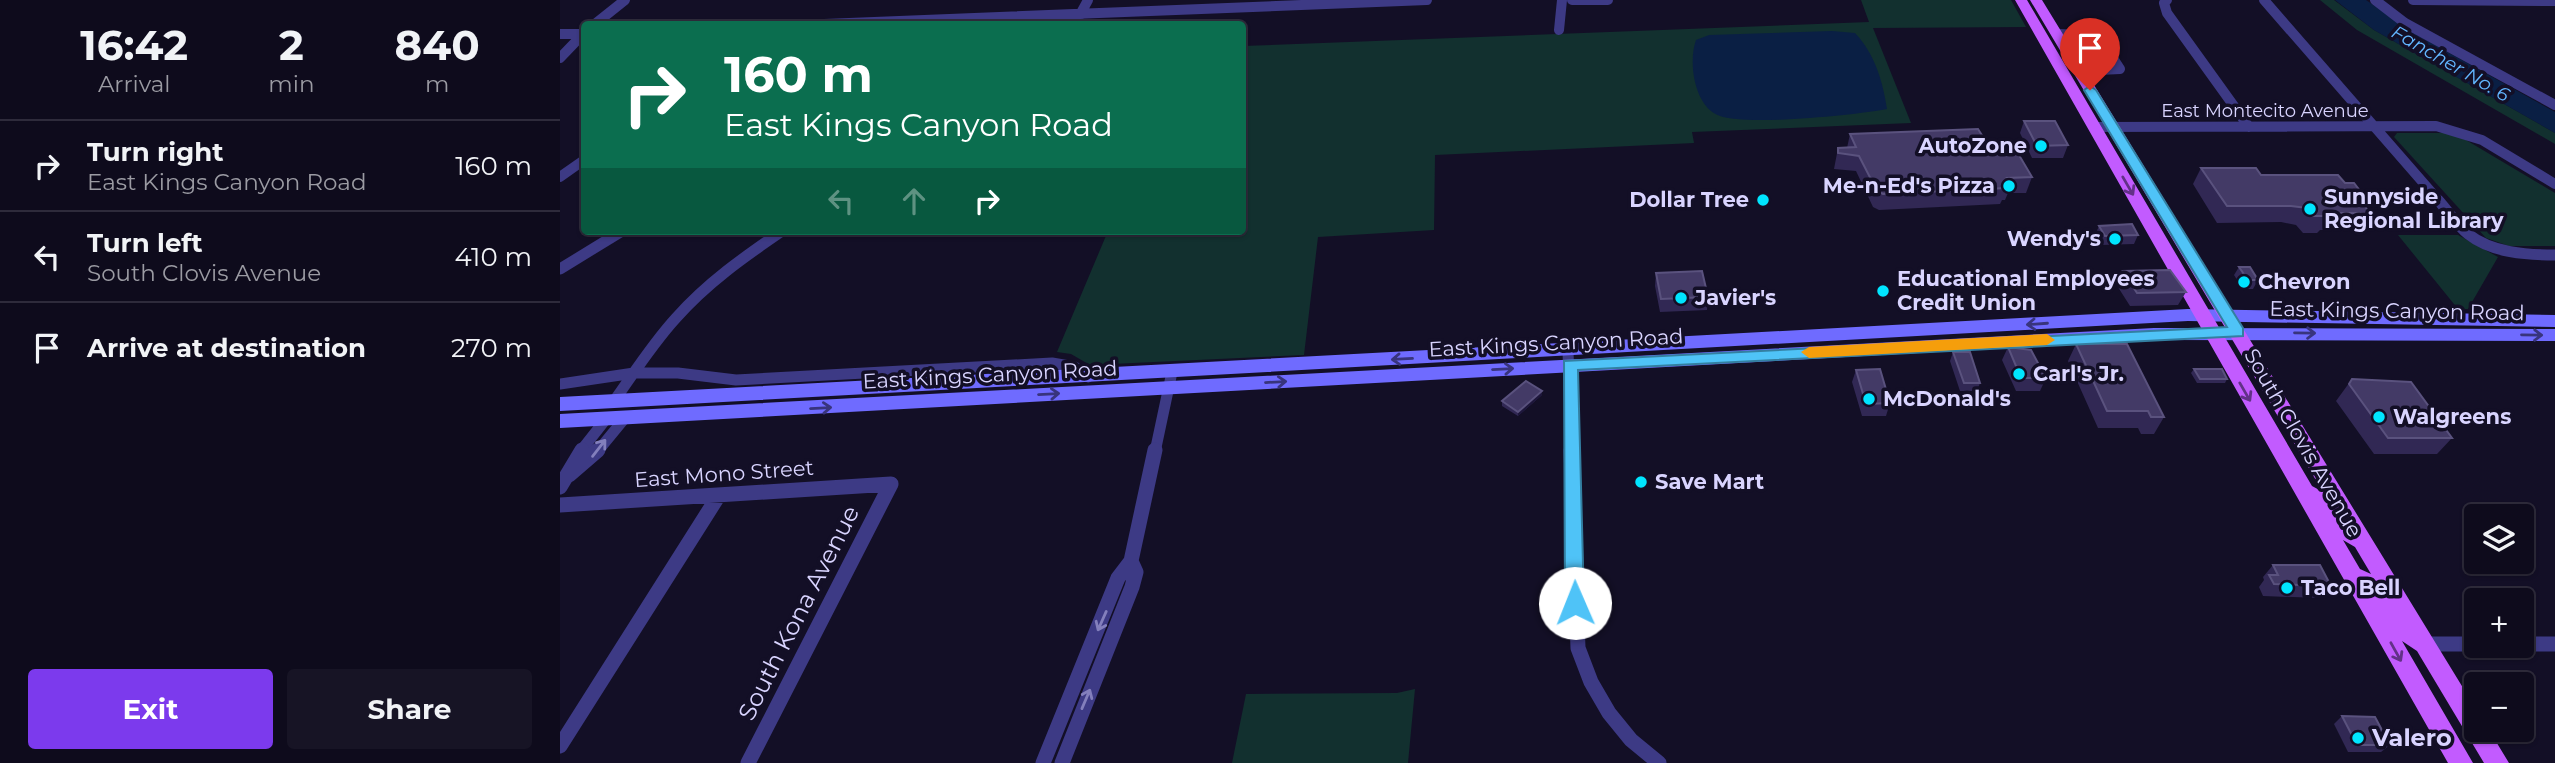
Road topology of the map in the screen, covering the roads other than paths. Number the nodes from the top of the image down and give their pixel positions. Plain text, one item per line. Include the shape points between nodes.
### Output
1 (625, 0) edge
2 (1088, 0) edge
3 (1427, 0) edge
4 (1562, 0) edge
5 (1572, 0) edge
6 (1608, 0) edge
7 (2021, 0) edge
8 (2036, 0) edge
9 (2167, 0) edge
10 (2264, 0) edge
11 (2375, 0) edge
12 (2413, 0) edge
13 (2555, 1) edge
14 (1080, 14) junction
15 (599, 21) edge
16 (901, 21) edge
17 (1076, 21) edge
18 (1559, 30) dead end
19 (560, 34) edge
20 (581, 34) edge
21 (2057, 34) junction
22 (581, 37) edge
23 (560, 58) edge
24 (2079, 71) junction
25 (2555, 106) edge
26 (2374, 126) junction
27 (2094, 127) junction
28 (2112, 127) junction
29 (2249, 127) junction
30 (581, 162) edge
31 (560, 177) edge
32 (2555, 184) edge
33 (615, 235) edge
34 (777, 235) edge
35 (2555, 255) edge
36 (560, 269) edge
37 (2555, 321) edge
38 (2207, 324) junction
39 (2232, 324) junction
40 (1915, 332) junction
41 (2555, 335) edge
42 (1793, 353) junction
43 (1569, 358) junction
44 (634, 373) junction
45 (1088, 377) junction
46 (1170, 380) junction
47 (560, 384) edge
48 (804, 392) junction
49 (614, 401) junction
50 (560, 404) edge
51 (560, 413) edge
52 (625, 418) junction
53 (607, 419) junction
54 (560, 421) edge
55 (564, 481) edge
56 (891, 484) joint
57 (2303, 491) junction
58 (719, 495) junction
59 (560, 505) edge
60 (2364, 542) junction
61 (1131, 561) junction
62 (2344, 564) junction
63 (2425, 644) junction
64 (2464, 644) edge
65 (2534, 644) edge
66 (2555, 644) edge
67 (1578, 648) joint
68 (2464, 709) edge
69 (2484, 742) edge
70 (560, 746) edge
71 (748, 763) edge
72 (1043, 763) edge
73 (1062, 763) edge
74 (1659, 763) edge
75 (2461, 763) edge
76 (2497, 763) edge

1 - 15 street
2 - 14 street
3 - 14 street
4 - 18 street
5 - 6 street
7 - 27 main road, South Clovis Avenue
8 - 21 main road, South Clovis Avenue
9 - 29 street via 2167,13
10 - 26 street
11 - 25 street via 2405,23
12 - 13 street
14 - 16 street
14 - 17 street
19 - 20 street
21 - 24 main road, South Clovis Avenue
21 - 24 street via 2098,36 2120,69
22 - 23 street
24 - 28 main road, South Clovis Avenue
26 - 29 street, East Montecito Avenue
26 - 32 street, East Montecito Avenue via 2436,126 2482,140
26 - 35 street via 2468,234 2516,255
27 - 28 street, East Montecito Avenue
27 -> 38 main road, South Clovis Avenue
28 - 29 street, East Montecito Avenue
28 - 39 main road, South Clovis Avenue
30 - 31 street
33 - 36 street
34 - 44 street via 688,304
37 - 39 main road, East Kings Canyon Road
38 - 39 main road, East Kings Canyon Road
38 -> 40 main road, East Kings Canyon Road
38 - 42 main road, East Kings Canyon Road
38 -> 57 main road, South Clovis Avenue
39 -> 41 main road, East Kings Canyon Road
39 - 60 main road, South Clovis Avenue
40 - 42 main road via 1909,338 1803,346
40 - 43 main road, East Kings Canyon Road
42 - 43 main road, East Kings Canyon Road
43 - 46 main road, East Kings Canyon Road
43 - 67 street
44 - 45 street, East Kings Canyon Road via 736,380 1052,363 1075,367
44 - 47 street, East Kings Canyon Road
44 - 49 street
45 - 46 main road, East Kings Canyon Road
45 - 48 main road, East Kings Canyon Road
52 -> 46 main road, East Kings Canyon Road
46 - 61 street
48 - 49 main road, East Kings Canyon Road
48 - 53 main road via 765,402 625,411
49 - 50 main road, East Kings Canyon Road
49 - 51 main road via 600,410
52 - 53 main road, East Kings Canyon Road
55 -> 52 street via 590,460
53 - 54 main road, East Kings Canyon Road
53 - 55 street via 574,460
56 - 58 street, East Mono Street
56 - 71 street, South Kona Avenue
57 - 60 main road via 2325,504 2345,535
57 - 62 main road, South Clovis Avenue
58 - 59 street, East Mono Street
58 - 70 street
60 - 63 main road, South Clovis Avenue
61 -> 72 street via 1122,569
73 -> 61 street via 1132,587 1136,572
62 - 63 main road via 2370,586 2403,631
62 -> 75 main road, South Clovis Avenue
63 - 64 street
63 - 68 main road, South Clovis Avenue
65 - 66 street
67 - 74 street via 1605,709 1637,746
69 - 76 main road, South Clovis Avenue

